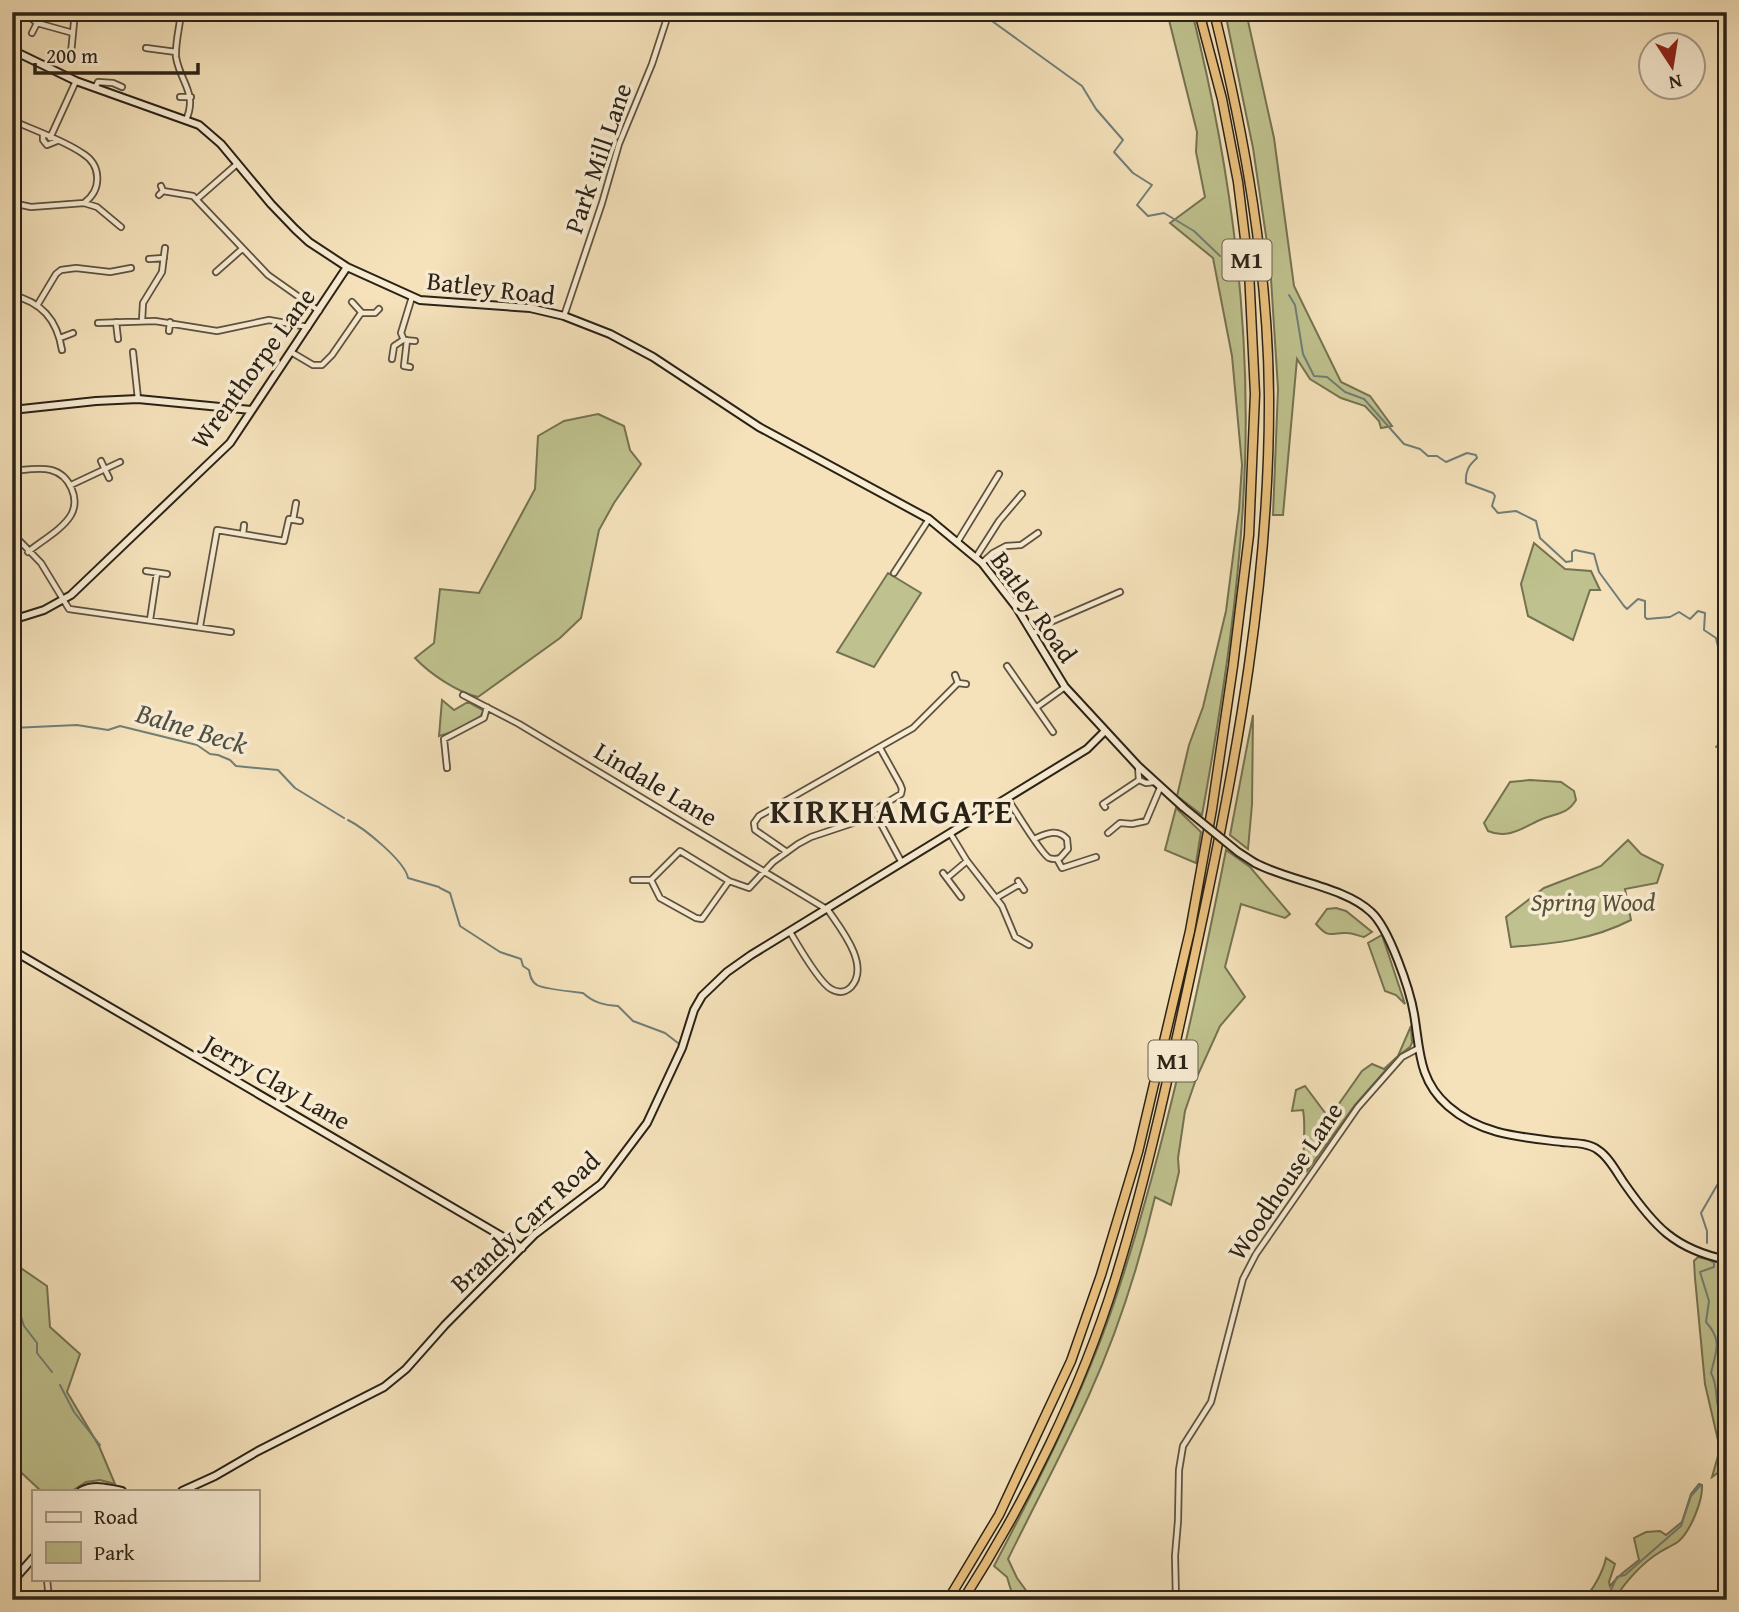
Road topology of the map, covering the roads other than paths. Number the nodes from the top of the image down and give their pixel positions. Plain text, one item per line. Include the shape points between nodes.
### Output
1 (75, 12) edge
2 (181, 12) edge
3 (669, 12) edge
4 (1199, 12) edge
5 (1214, 12) edge
6 (26, 14) dead end
7 (37, 23) junction
8 (32, 33) dead end
9 (73, 33) junction
10 (146, 48) dead end
11 (12, 50) edge
12 (176, 52) junction
13 (71, 54) dead end
14 (76, 81) junction
15 (122, 87) dead end
16 (95, 88) junction
17 (180, 97) dead end
18 (191, 97) junction
19 (12, 120) edge
20 (186, 120) junction
21 (43, 135) junction
22 (50, 138) junction
23 (57, 141) junction
24 (237, 164) junction
25 (161, 191) dead end
26 (93, 196) junction
27 (197, 199) junction
28 (12, 203) edge
29 (84, 203) junction
30 (97, 207) junction
31 (121, 227) dead end
32 (164, 248) dead end
33 (242, 248) junction
34 (164, 258) junction
35 (149, 259) dead end
36 (129, 267) dead end
37 (347, 267) junction
38 (215, 273) dead end
39 (12, 295) edge
40 (412, 297) junction
41 (352, 302) dead end
42 (38, 304) junction
43 (379, 309) dead end
44 (320, 311) junction
45 (362, 313) junction
46 (564, 316) junction
47 (142, 321) junction
48 (116, 322) junction
49 (170, 322) junction
50 (98, 323) dead end
51 (308, 328) junction
52 (169, 331) dead end
53 (73, 333) dead end
54 (60, 338) junction
55 (118, 339) dead end
56 (415, 341) dead end
57 (406, 342) junction
58 (62, 350) dead end
59 (133, 352) dead end
60 (291, 352) junction
61 (392, 359) dead end
62 (410, 367) dead end
63 (138, 400) junction
64 (12, 410) edge
65 (251, 411) junction
66 (101, 461) dead end
67 (120, 463) dead end
68 (105, 469) junction
69 (12, 471) edge
70 (999, 474) dead end
71 (109, 478) dead end
72 (71, 485) junction
73 (1022, 494) dead end
74 (296, 503) dead end
75 (929, 519) junction
76 (293, 520) junction
77 (300, 522) dead end
78 (244, 525) dead end
79 (1028, 532) dead end
80 (12, 533) edge
81 (1038, 533) dead end
82 (243, 534) junction
83 (1032, 537) junction
84 (958, 541) junction
85 (28, 552) junction
86 (976, 556) junction
87 (982, 563) junction
88 (146, 570) dead end
89 (157, 573) junction
90 (894, 573) dead end
91 (167, 574) dead end
92 (1120, 592) dead end
93 (63, 601) junction
94 (12, 620) edge
95 (150, 620) junction
96 (200, 626) junction
97 (231, 632) dead end
98 (1033, 634) junction
99 (1007, 666) dead end
100 (955, 675) dead end
101 (958, 683) junction
102 (966, 684) dead end
103 (1065, 687) junction
104 (463, 695) dead end
105 (486, 707) junction
106 (1037, 708) junction
107 (1105, 731) junction
108 (1053, 732) dead end
109 (880, 748) junction
110 (1138, 766) junction
111 (447, 768) dead end
112 (1139, 780) junction
113 (1154, 782) junction
114 (1160, 788) junction
115 (1007, 797) junction
116 (1105, 807) dead end
117 (874, 811) junction
118 (950, 833) junction
119 (1108, 833) dead end
120 (1034, 839) junction
121 (787, 852) junction
122 (1096, 857) dead end
123 (1057, 859) junction
124 (967, 861) junction
125 (902, 863) junction
126 (766, 871) junction
127 (633, 880) dead end
128 (651, 880) junction
129 (729, 881) junction
130 (1024, 890) dead end
131 (961, 897) dead end
132 (996, 898) junction
133 (828, 910) junction
134 (789, 932) junction
135 (1029, 945) dead end
136 (12, 950) edge
137 (1417, 1049) junction
138 (522, 1248) junction
139 (1727, 1260) edge
140 (83, 1490) edge
141 (116, 1490) edge
142 (185, 1490) edge
143 (32, 1560) edge
144 (47, 1580) edge
145 (12, 1582) edge
146 (49, 1600) edge
147 (948, 1600) edge
148 (963, 1600) edge
149 (1176, 1600) edge

1 - 9 street
2 - 12 street
3 - 46 street, Park Mill Lane via 619,144
4 - 147 highway, M1 via 1238,182 1255,394 1249,535 1202,871 1138,1152 1101,1275 1071,1361 999,1514
5 - 148 highway, M1 via 1250,182 1262,274 1269,394 1266,513 1248,674 1226,811 1175,1053 1115,1283 1045,1453
6 - 7 street
7 - 8 street
7 - 9 street
9 - 13 street
10 - 12 street
11 - 14 street, Batley Road
12 - 18 street
14 - 16 street, Batley Road
14 - 22 street
15 - 16 street via 98,82
16 - 20 street, Batley Road
17 - 18 street
18 - 20 street
19 - 21 street
20 - 24 street, Batley Road via 210,134
21 - 22 street
21 - 23 street via 47,145
22 - 23 street
23 - 26 street via 84,153 94,166 98,181
24 - 27 street
24 - 37 street, Batley Road via 309,242
25 - 27 street
26 - 29 street
26 - 30 street
27 - 33 street
28 - 29 street via 31,207
29 - 30 street
30 - 31 street
32 - 34 street
33 - 38 street
33 - 44 street via 268,275
34 - 35 street
34 - 47 street via 159,277 143,303
36 - 42 street via 61,270
37 - 40 street, Batley Road
37 - 44 street, Wrenthorpe Lane
39 - 42 street
40 - 46 street, Batley Road via 530,308
40 - 57 street via 401,333
41 - 45 street
42 - 54 street
43 - 45 street
44 - 51 street, Wrenthorpe Lane
45 - 60 street via 324,364 313,365
46 - 75 street, Batley Road via 653,357 758,427
47 - 48 street
47 - 49 street
48 - 50 street
48 - 55 street
49 - 51 street via 217,331 269,320
49 - 52 street
51 - 60 street, Wrenthorpe Lane
53 - 54 street
54 - 58 street
56 - 57 street
57 - 61 street via 394,346
57 - 62 street via 404,366
59 - 63 street
60 - 65 street, Wrenthorpe Lane
63 - 64 street
63 - 65 street
65 - 93 street, Wrenthorpe Lane via 216,458
66 - 68 street
67 - 68 street
68 - 71 street
68 - 72 street
69 - 72 street via 51,470
70 - 84 street
72 - 85 street via 75,500 71,514
73 - 86 street
74 - 76 street
75 - 84 street, Batley Road
75 - 90 street
76 - 77 street
76 - 82 street via 289,519 284,541
78 - 82 street
79 - 83 street
80 - 85 street
81 - 83 street
82 - 96 street via 217,530
83 - 87 street via 1021,545 1006,546
84 - 86 street, Batley Road
85 - 93 street via 41,564
86 - 87 street, Batley Road
87 - 98 street, Batley Road
88 - 89 street
89 - 91 street
89 - 95 street
92 - 98 street
93 - 94 street
93 - 95 street via 69,608
95 - 96 street
96 - 97 street
98 - 103 street, Batley Road
99 - 106 street
100 - 101 street
101 - 102 street
101 - 109 street via 913,728
103 - 106 street
103 - 107 street, Batley Road
104 - 105 street, Lindale Lane
105 - 111 street via 484,718 444,739
105 - 126 street, Lindale Lane
106 - 108 street
107 - 110 street, Batley Road
107 - 115 street, Brandy Carr Road via 1087,749
109 - 117 street via 902,789
109 - 121 street via 759,816 755,830
110 - 112 street
110 - 113 street, Batley Road
112 - 113 street
112 - 116 street via 1103,804
113 - 114 street, Batley Road
114 - 119 street via 1146,821 1121,824
114 - 137 street, Batley Road, bridge via 1255,863 1345,896 1371,912 1388,935 1413,1008
115 - 118 street, Brandy Carr Road
115 - 120 street
117 - 121 street
117 - 125 street
118 - 124 street
118 - 125 street, Brandy Carr Road
120 - 123 street via 1047,857
120 - 123 street via 1054,832 1064,835 1068,849
121 - 126 street
122 - 123 street via 1062,868
124 - 131 street via 945,876
124 - 132 street
125 - 133 street, Brandy Carr Road
126 - 129 street via 749,888
126 - 133 street, Lindale Lane
127 - 128 street
128 - 129 street via 680,851
128 - 129 street via 660,898 702,919
130 - 132 street via 1019,883
132 - 135 street via 1015,937
133 - 134 street, Brandy Carr Road
133 - 134 street via 856,961 856,978 846,990 827,986
134 - 138 street, Brandy Carr Road via 740,963 702,996 647,1124 601,1184
136 - 138 street, Jerry Clay Lane
137 - 139 street, Batley Road via 1431,1085 1461,1116 1500,1134 1599,1150 1642,1209 1675,1242
137 - 149 street, Woodhouse Lane via 1402,1057 1358,1107 1242,1279 1212,1402 1180,1458
138 - 142 street, Brandy Carr Road via 384,1387
140 - 141 street
143 - 145 street
144 - 146 street

